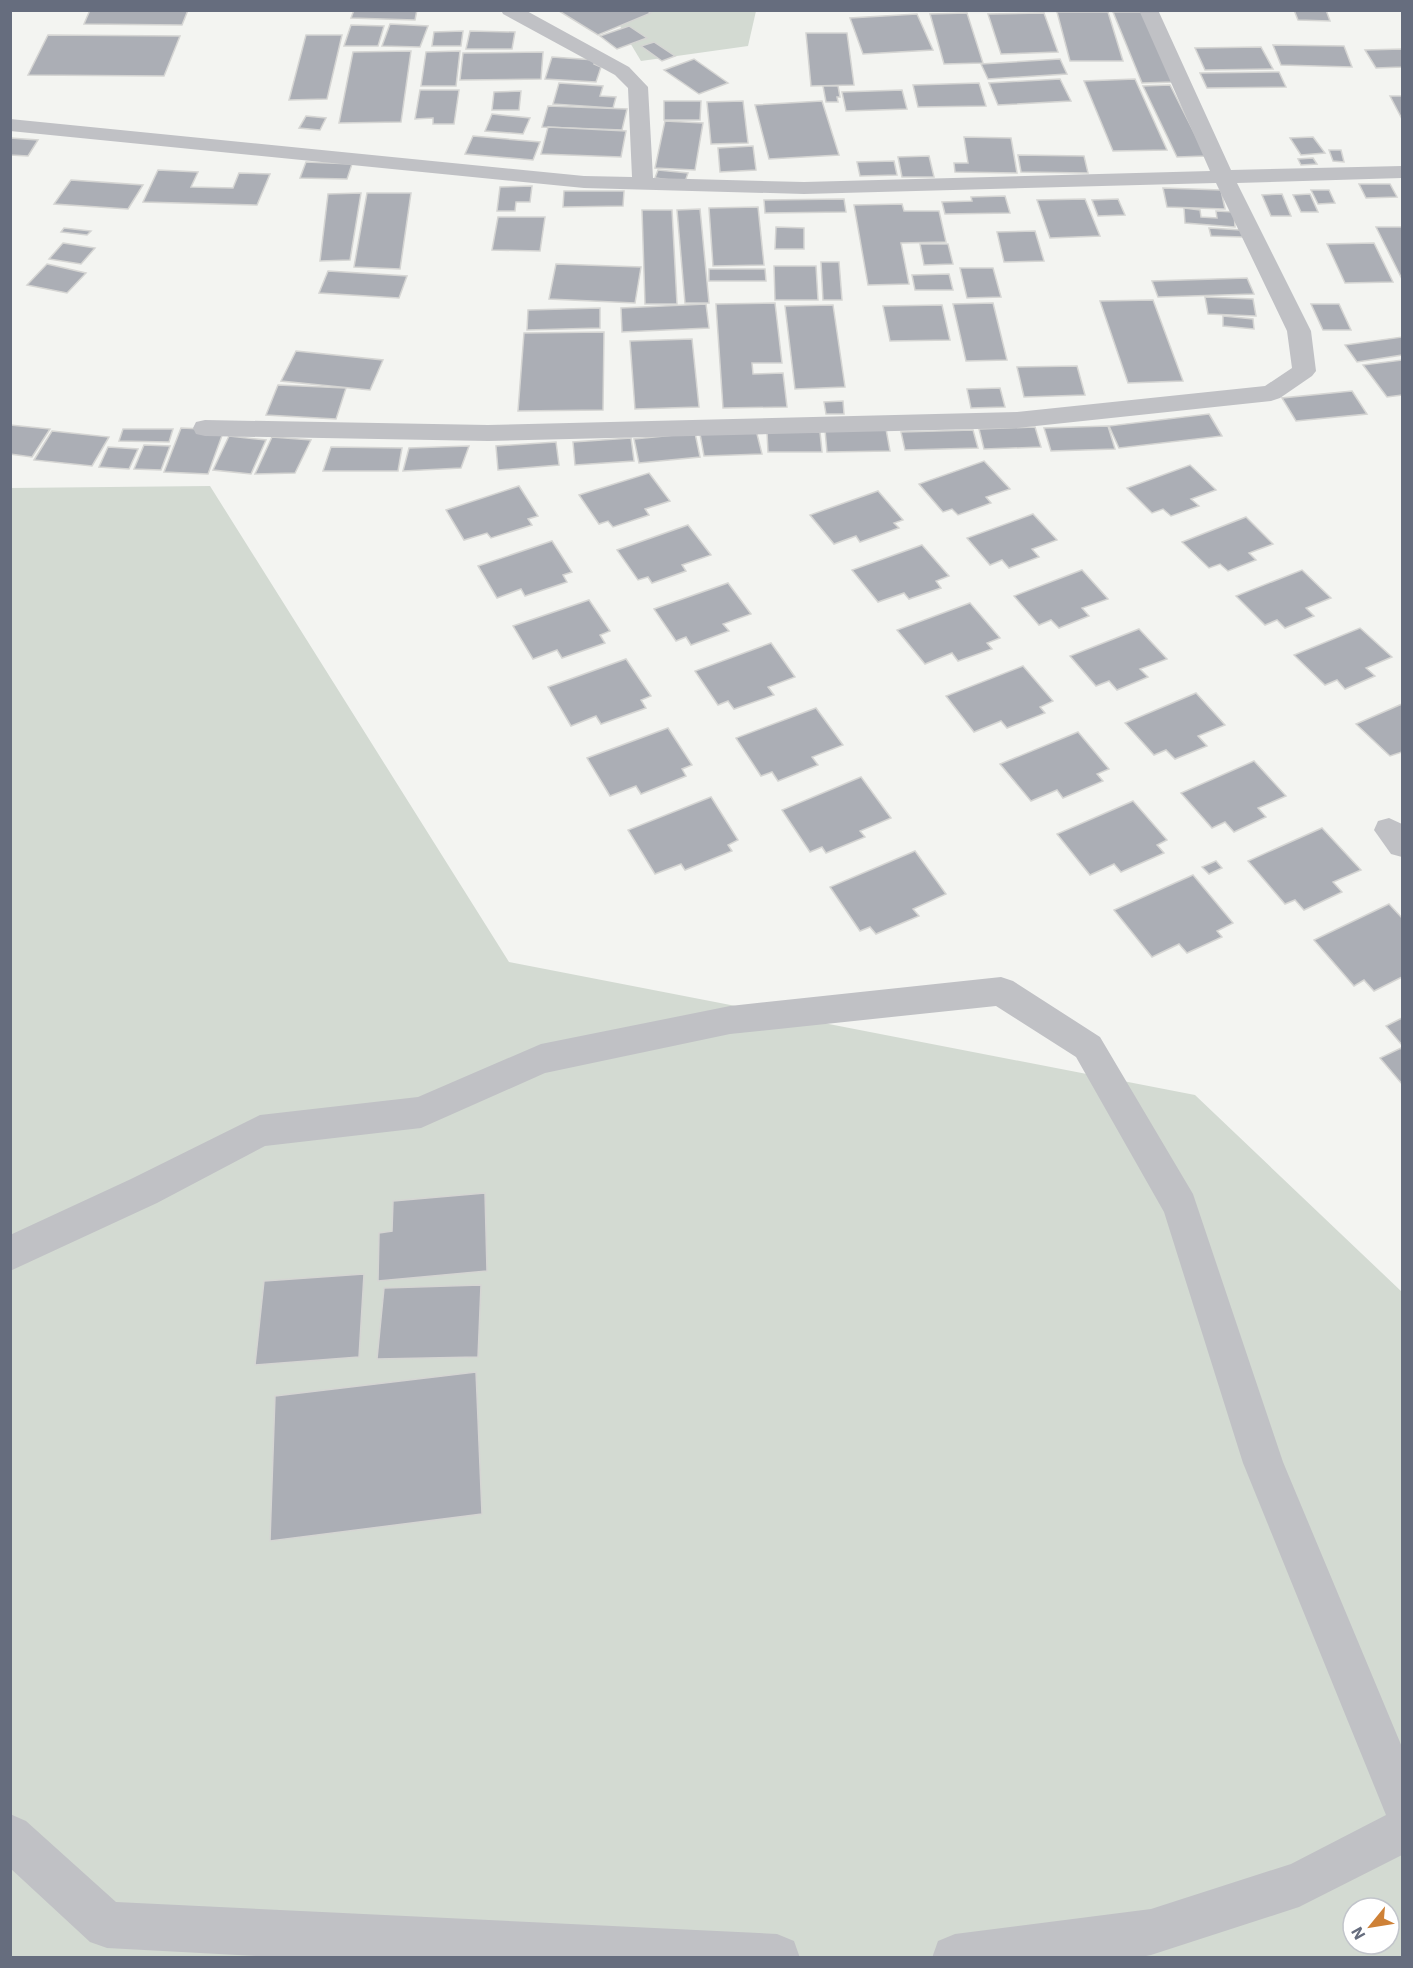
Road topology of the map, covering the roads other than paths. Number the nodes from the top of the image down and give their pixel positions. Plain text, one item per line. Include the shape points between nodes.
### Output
1 (510, 10) edge
2 (1148, 10) edge
3 (10, 125) edge
4 (1402, 172) edge
5 (1224, 178) junction
6 (643, 184) junction
7 (205, 428) dead end
8 (10, 1254) edge
9 (1402, 1798) edge
10 (1402, 1831) edge
11 (10, 1837) edge
12 (1153, 1945) edge
13 (777, 1958) edge
14 (955, 1958) edge

1 - 6 street via 622,71 638,87
2 - 5 street
3 - 6 street via 584,182
4 - 5 street
5 - 6 street via 804,188
5 - 7 street via 1299,331 1304,371 1271,393 1017,420 489,433
8 - 9 street via 260,1131 421,1112 541,1059 730,1020 1001,991 1088,1047 1180,1206 1263,1463
10 - 12 street via 1299,1884
11 - 13 street via 107,1925
12 - 14 street

